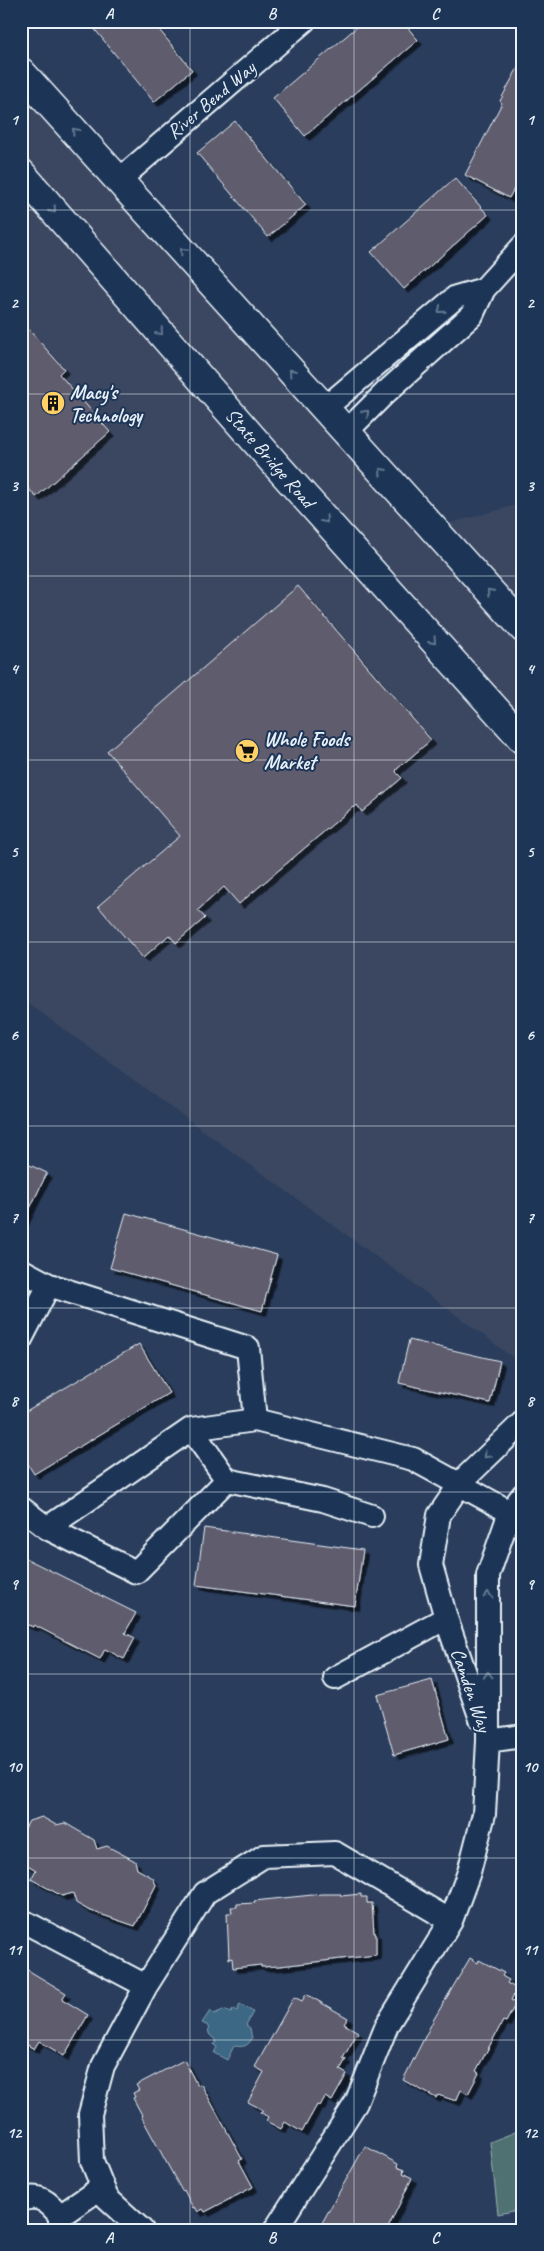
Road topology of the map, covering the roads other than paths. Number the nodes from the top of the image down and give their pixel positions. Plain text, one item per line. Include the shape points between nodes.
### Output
1 (304, 21) edge
2 (21, 72) edge
3 (21, 173) edge
4 (119, 180) junction
5 (523, 246) edge
6 (484, 289) junction
7 (325, 408) junction
8 (346, 432) junction
9 (523, 628) edge
10 (523, 740) edge
11 (21, 1270) edge
12 (49, 1285) junction
13 (21, 1339) edge
14 (256, 1420) junction
15 (523, 1422) edge
16 (191, 1429) junction
17 (227, 1480) junction
18 (459, 1485) junction
19 (516, 1503) edge
20 (21, 1508) edge
21 (372, 1516) dead end
22 (47, 1528) junction
23 (446, 1618) junction
24 (335, 1678) dead end
25 (523, 1736) edge
26 (488, 1741) junction
27 (21, 1920) edge
28 (451, 1921) junction
29 (146, 1986) junction
30 (102, 2187) junction
31 (21, 2200) edge
32 (60, 2223) edge
33 (142, 2230) edge
34 (275, 2230) edge

1 - 4 street, River Bend Way
4 -> 2 highway
3 -> 10 highway, State Bridge Road
7 -> 4 highway
5 - 6 street
6 -> 7 street via 456,297
8 -> 6 street via 472,315
7 - 8 highway
9 -> 8 highway
11 - 12 street
12 - 13 street
12 - 14 street via 248,1348
14 - 16 street
14 - 18 street via 413,1459
15 -> 18 street, Camden Way
16 - 17 street
16 - 22 street
17 - 21 street via 323,1500
17 - 22 street via 136,1572
18 - 19 street
18 - 23 street, Camden Way via 439,1515 431,1565
26 -> 19 street, Camden Way via 488,1575
20 - 22 street
23 - 24 street
23 - 26 street, Camden Way
25 - 26 street
26 - 28 street via 484,1814 469,1872
27 - 29 street
28 - 29 street via 335,1852 264,1856 205,1893
28 - 34 street via 387,2025 356,2103
29 - 30 street via 103,2066 90,2114 92,2161
30 - 32 street
30 - 33 street via 107,2198
31 - 32 street via 30,2196 49,2202

